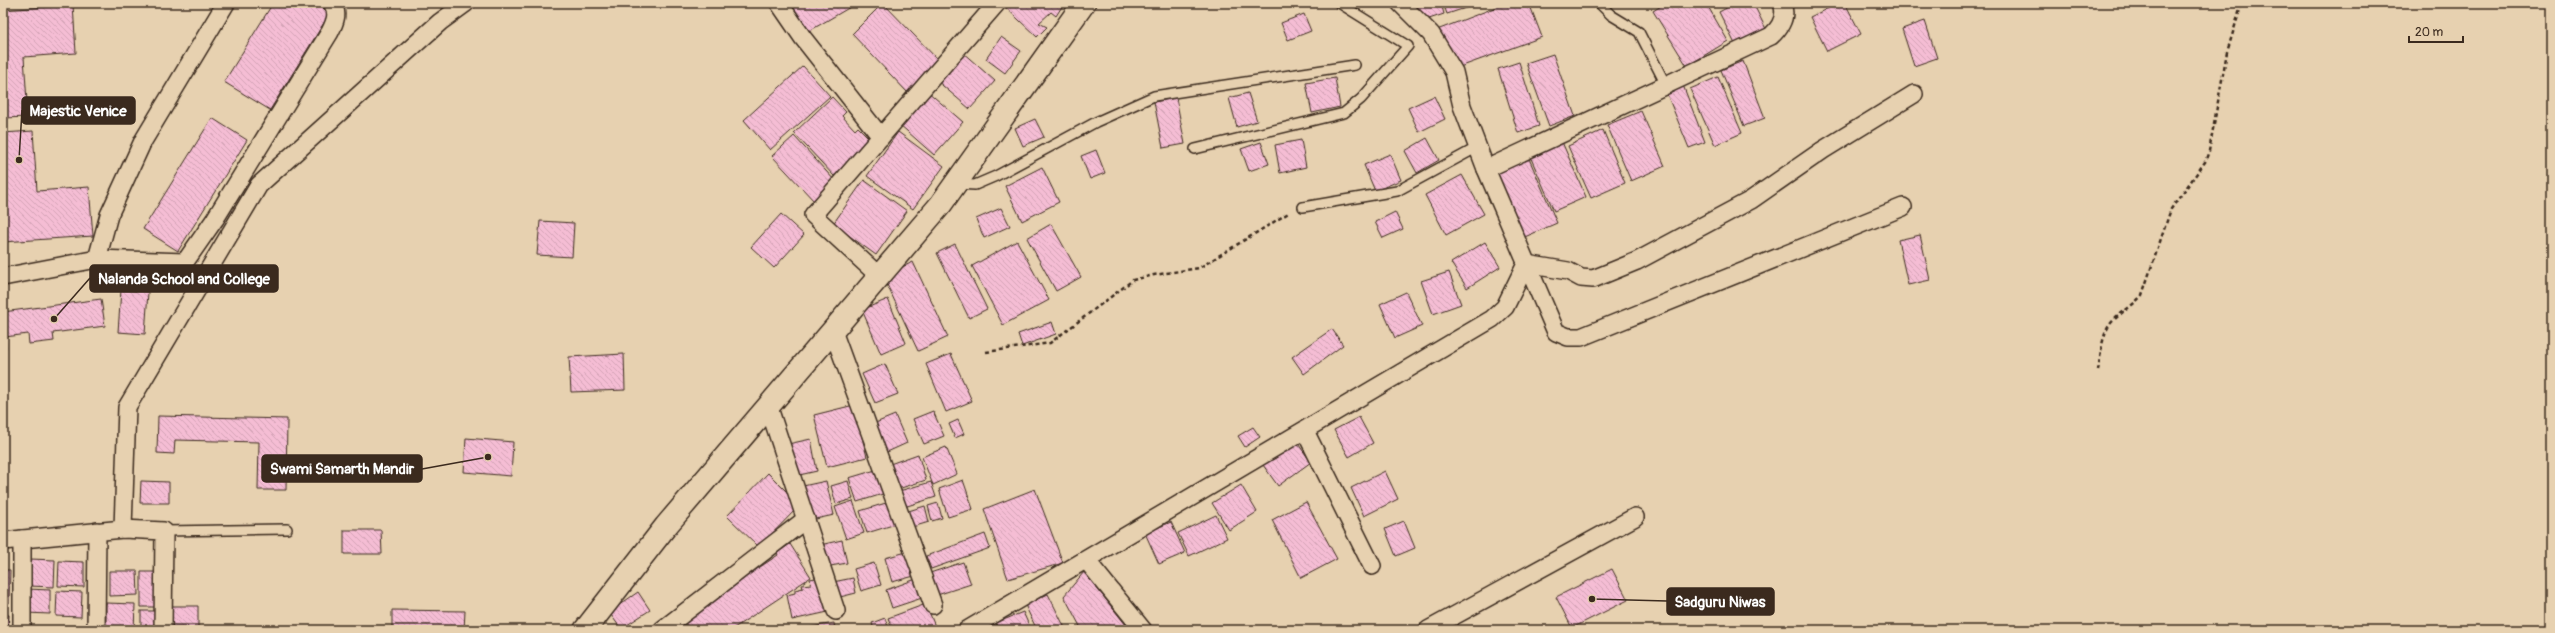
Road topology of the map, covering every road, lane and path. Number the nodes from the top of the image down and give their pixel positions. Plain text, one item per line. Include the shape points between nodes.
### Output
1 (226, 3) edge
2 (332, 3) edge
3 (466, 3) edge
4 (779, 3) edge
5 (997, 3) edge
6 (1084, 3) edge
7 (1339, 3) edge
8 (1400, 3) edge
9 (1599, 3) edge
10 (1782, 3) edge
11 (2242, 3) edge
12 (1355, 65) dead end
13 (1666, 85) junction
14 (1914, 94) dead end
15 (881, 137) junction
16 (1478, 147) junction
17 (1195, 149) dead end
18 (1486, 169) junction
19 (955, 184) junction
20 (1303, 207) joint
21 (1903, 207) dead end
22 (98, 258) junction
23 (1526, 264) junction
24 (879, 276) junction
25 (3, 277) edge
26 (833, 331) junction
27 (986, 352) dead end
28 (2098, 371) dead end
29 (768, 405) junction
30 (1305, 431) junction
31 (1635, 518) dead end
32 (806, 519) junction
33 (123, 528) junction
34 (287, 529) dead end
35 (98, 531) junction
36 (164, 531) junction
37 (22, 539) junction
38 (3, 541) edge
39 (1087, 560) junction
40 (1372, 566) dead end
41 (932, 605) dead end
42 (836, 611) dead end
43 (588, 629) edge
44 (22, 630) edge
45 (96, 630) edge
46 (163, 630) edge
47 (662, 630) edge
48 (967, 630) edge
49 (1142, 630) edge
50 (1428, 630) edge

1 - 22 street via 143,140 109,215
2 - 22 street via 336,19 330,32 215,219 185,262
3 - 33 street via 440,22 259,185 127,407
4 - 15 street via 803,38
5 - 15 street
6 - 19 street
7 - 17 lane via 1408,46 1361,99 1344,113
8 - 16 street via 1431,34 1454,72 1462,106
9 - 13 lane via 1638,32
10 - 13 street via 1784,16 1779,28 1771,36
11 - 28 path via 2227,52 2205,162 2172,209 2142,295 2135,304 2112,322 2105,333
12 - 19 lane via 1154,96 1096,122 996,176 975,185
13 - 18 street
14 - 23 street via 1823,150 1751,200 1637,262 1593,279 1581,278 1568,271
15 - 24 street via 813,215
16 - 18 street
16 - 20 lane via 1397,191
18 - 23 street
19 - 24 street
20 - 27 path via 1291,211 1199,268 1133,280 1050,343
21 - 23 street via 1581,337 1568,337 1556,332
22 - 25 street
23 - 30 street via 1505,307 1492,319
24 - 26 street
26 - 29 street
26 - 41 street
29 - 32 street
29 - 43 street via 666,526
30 - 39 street
30 - 40 street
31 - 50 street
32 - 42 street
32 - 47 street
33 - 35 street
33 - 36 street
34 - 36 lane
35 - 37 street
35 - 45 street
36 - 46 street
37 - 38 street
37 - 44 street
39 - 48 street
39 - 49 street

